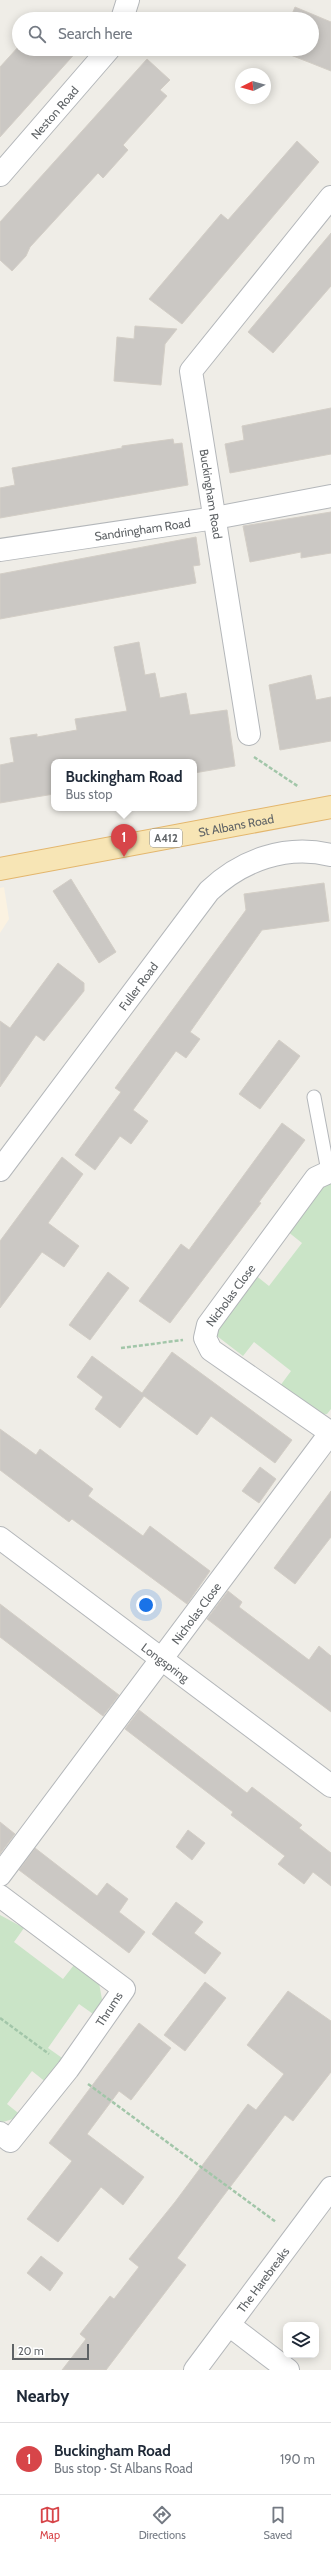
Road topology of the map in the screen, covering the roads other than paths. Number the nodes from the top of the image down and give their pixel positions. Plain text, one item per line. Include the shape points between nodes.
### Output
1 (128, 0) edge
2 (124, 12) edge
3 (103, 56) edge
4 (0, 175) edge
5 (331, 197) edge
6 (331, 496) edge
7 (214, 518) junction
8 (0, 550) edge
9 (250, 734) road end
10 (331, 807) edge
11 (331, 856) edge
12 (0, 869) edge
13 (314, 1097) dead end
14 (0, 1170) edge
15 (329, 1171) edge
16 (331, 1433) edge
17 (0, 1538) edge
18 (162, 1660) junction
19 (331, 1786) edge
20 (0, 1875) edge
21 (0, 1896) edge
22 (0, 2133) edge
23 (331, 2188) edge
24 (229, 2325) junction
25 (195, 2370) edge
26 (288, 2370) edge

1 - 2 street
3 - 4 street, Neston Road
5 - 7 street, Buckingham Road via 191,371
6 - 7 street, Sandringham Road
7 - 8 street, Sandringham Road
7 - 9 street, Buckingham Road
10 - 12 main road, St Albans Road / A412
11 - 14 street, Fuller Road via 308,851 274,854 223,877 209,891
13 - 15 lane
15 - 16 street, Nicholas Close via 316,1178 208,1325 205,1338 211,1350
16 - 18 street, Nicholas Close
17 - 18 street, Longspring
18 - 19 street, Longspring
18 - 20 street
21 - 22 street, Thrums via 124,1989 68,2069 10,2141
23 - 24 street, The Harebreaks
24 - 25 street, The Harebreaks
24 - 26 street

